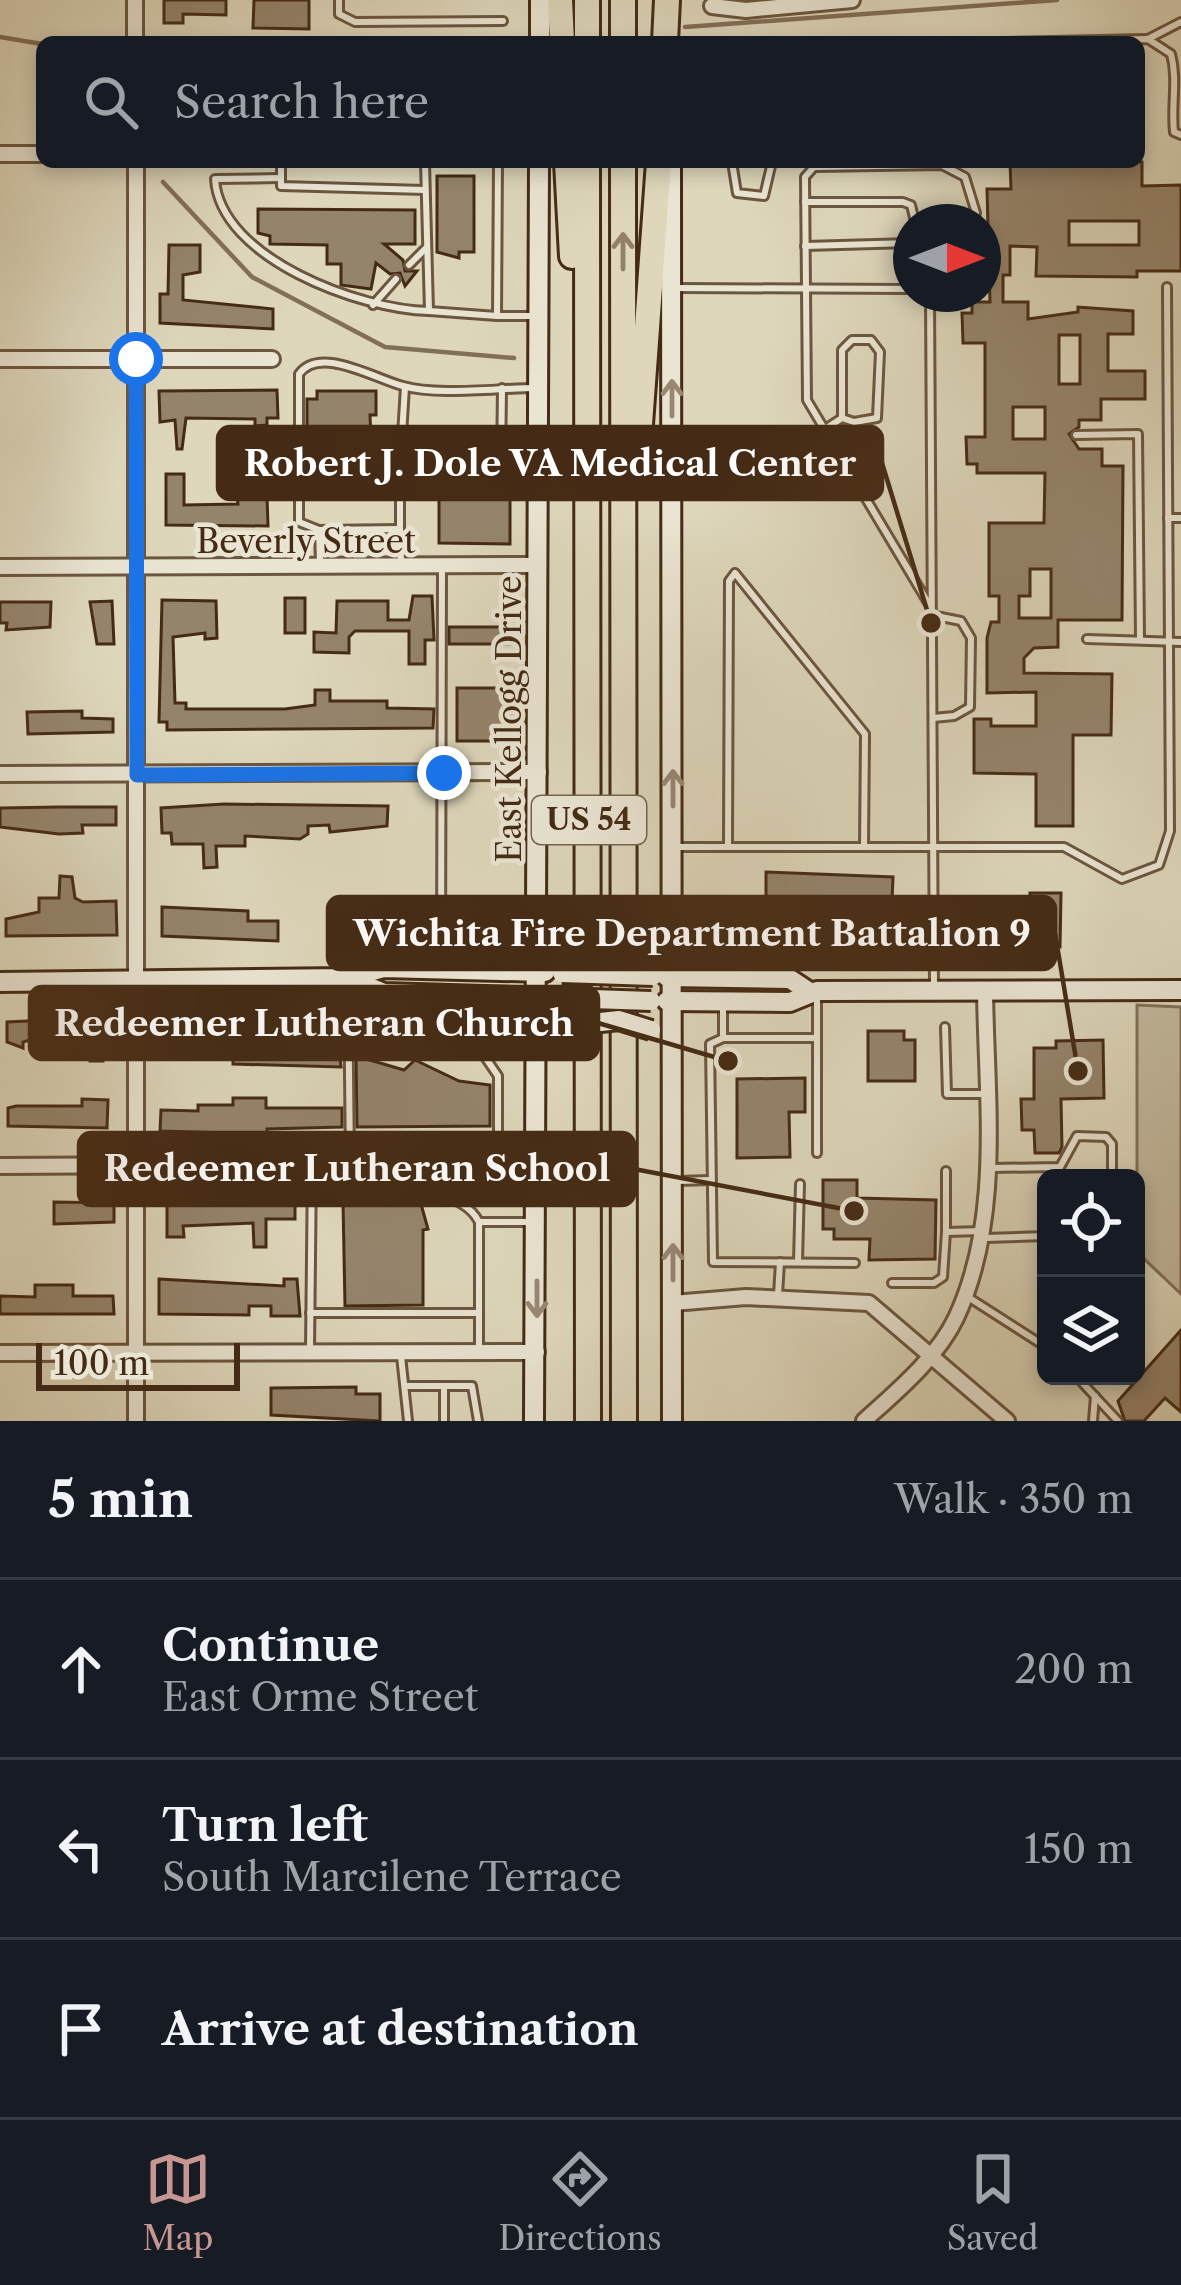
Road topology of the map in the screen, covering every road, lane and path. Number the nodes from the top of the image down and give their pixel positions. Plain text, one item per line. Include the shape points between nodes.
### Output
1 (135, 0) edge
2 (339, 0) edge
3 (540, 0) edge
4 (560, 0) edge
5 (587, 0) edge
6 (623, 0) edge
7 (668, 0) edge
8 (852, 0) edge
9 (712, 5) dead end
10 (503, 21) dead end
11 (1181, 22) edge
12 (135, 36) edge
13 (540, 36) edge
14 (562, 36) edge
15 (587, 36) edge
16 (623, 36) edge
17 (667, 36) edge
18 (1145, 38) edge
19 (1148, 38) junction
20 (1181, 135) edge
21 (0, 154) edge
22 (36, 154) edge
23 (136, 168) edge
24 (281, 168) edge
25 (424, 168) edge
26 (498, 168) edge
27 (539, 168) edge
28 (567, 168) edge
29 (587, 168) edge
30 (623, 168) edge
31 (659, 168) edge
32 (671, 168) edge
33 (734, 168) edge
34 (771, 168) edge
35 (812, 168) edge
36 (946, 168) edge
37 (281, 178) junction
38 (425, 190) junction
39 (805, 202) junction
40 (908, 204) edge
41 (973, 204) edge
42 (893, 244) edge
43 (805, 247) junction
44 (426, 248) junction
45 (409, 265) dead end
46 (396, 279) dead end
47 (1167, 286) dead end
48 (673, 288) junction
49 (805, 289) junction
50 (893, 289) edge
51 (373, 305) junction
52 (429, 311) junction
53 (930, 312) edge
54 (497, 316) junction
55 (539, 316) junction
56 (0, 359) edge
57 (136, 359) junction
58 (272, 359) dead end
59 (405, 387) junction
60 (502, 388) junction
61 (539, 388) junction
62 (842, 418) junction
63 (822, 431) junction
64 (1076, 435) dead end
65 (539, 465) junction
66 (500, 466) junction
67 (400, 467) junction
68 (1168, 518) junction
69 (1181, 518) edge
70 (400, 529) junction
71 (319, 530) junction
72 (539, 565) junction
73 (0, 567) edge
74 (136, 567) junction
75 (442, 567) junction
76 (320, 568) junction
77 (401, 568) junction
78 (588, 576) junction
79 (932, 612) junction
80 (1087, 639) dead end
81 (1140, 639) junction
82 (1169, 642) junction
83 (1181, 642) edge
84 (625, 704) junction
85 (932, 718) junction
86 (539, 772) junction
87 (444, 773) junction
88 (0, 774) edge
89 (137, 775) junction
90 (673, 847) junction
91 (728, 847) junction
92 (865, 847) junction
93 (933, 847) junction
94 (674, 911) junction
95 (538, 916) junction
96 (441, 970) junction
97 (538, 972) junction
98 (674, 978) junction
99 (348, 979) junction
100 (0, 982) edge
101 (137, 982) junction
102 (934, 989) junction
103 (985, 989) junction
104 (1181, 990) edge
105 (813, 991) junction
106 (433, 994) junction
107 (538, 998) junction
108 (674, 1001) junction
109 (723, 1001) junction
110 (349, 1020) junction
111 (378, 1020) junction
112 (433, 1021) junction
113 (945, 1027) dead end
114 (723, 1038) junction
115 (817, 1038) junction
116 (483, 1054) junction
117 (538, 1057) junction
118 (590, 1064) junction
119 (626, 1067) junction
120 (673, 1079) junction
121 (986, 1094) junction
122 (414, 1142) junction
123 (446, 1142) junction
124 (350, 1143) junction
125 (817, 1153) dead end
126 (537, 1163) junction
127 (312, 1165) junction
128 (346, 1165) junction
129 (0, 1166) edge
130 (136, 1166) junction
131 (414, 1166) junction
132 (446, 1166) junction
133 (986, 1168) junction
134 (1112, 1169) edge
135 (946, 1171) dead end
136 (711, 1180) junction
137 (673, 1181) junction
138 (800, 1184) dead end
139 (479, 1222) junction
140 (537, 1222) junction
141 (946, 1232) junction
142 (985, 1234) junction
143 (1037, 1237) edge
144 (780, 1262) junction
145 (799, 1262) junction
146 (855, 1263) dead end
147 (892, 1283) dead end
148 (964, 1295) junction
149 (778, 1299) junction
150 (673, 1304) junction
151 (479, 1312) junction
152 (310, 1313) junction
153 (1037, 1341) edge
154 (537, 1352) junction
155 (931, 1352) junction
156 (0, 1353) edge
157 (310, 1353) junction
158 (401, 1353) junction
159 (479, 1353) junction
160 (136, 1354) junction
161 (1086, 1385) edge
162 (408, 1386) junction
163 (444, 1387) junction
164 (1096, 1396) junction
165 (136, 1421) edge
166 (408, 1421) edge
167 (444, 1421) edge
168 (478, 1421) edge
169 (534, 1421) edge
170 (571, 1421) edge
171 (588, 1421) edge
172 (624, 1421) edge
173 (640, 1421) edge
174 (672, 1421) edge
175 (863, 1421) edge
176 (1007, 1421) edge
177 (1093, 1421) edge
178 (1118, 1421) edge

1 - 12 street
2 - 10 lane via 339,14 355,22
3 - 13 main road
4 - 14 highway
5 - 15 highway
6 - 16 highway
7 - 17 highway
8 - 9 street via 746,10
11 - 19 lane
18 - 19 lane
19 - 20 lane via 1172,54 1172,116
21 - 22 street
23 - 57 street
24 - 37 lane
25 - 38 lane
26 - 54 lane
27 - 55 main road, East Kellogg Drive
28 - 78 highway
29 - 78 highway, US 54
84 -> 30 highway, US 54
31 - 84 highway
32 - 48 main road
33 - 34 lane via 737,193 764,196
35 - 39 lane
36 - 41 lane via 965,177
37 - 38 lane via 281,186
37 - 51 lane via 215,179 216,199 249,238 323,291
38 - 44 lane
39 - 40 lane
39 - 43 lane
42 - 43 lane
43 - 49 lane
44 - 45 lane
44 - 52 lane
46 - 51 lane
47 - 68 lane
48 - 49 lane
90 -> 48 main road
49 - 50 lane
49 - 63 lane via 807,400
51 - 52 lane
52 - 54 lane
53 - 79 lane
54 - 55 lane
55 - 61 main road, East Kellogg Drive
56 - 57 street
57 - 58 street
57 - 74 street
59 - 60 lane
59 - 67 lane
59 - 71 lane via 320,361 299,374 297,514 305,528
60 - 61 lane
60 - 66 lane
61 - 65 main road, East Kellogg Drive
62 - 62 lane via 878,418 880,352 871,340 842,350
62 - 63 lane
63 - 79 lane
64 - 81 lane via 1138,434
65 - 66 lane
65 - 72 main road, East Kellogg Drive
66 - 67 lane
67 - 70 lane
68 - 69 lane
68 - 82 lane
70 - 71 lane
70 - 77 lane
71 - 76 lane
72 - 75 street, Beverly Street
72 - 86 main road, East Kellogg Drive
73 - 74 street, Beverly Street
74 - 76 street, Beverly Street
74 - 89 street
75 - 77 street, Beverly Street
75 - 87 lane
76 - 77 street, Beverly Street
78 - 118 highway, US 54
79 - 85 lane
79 - 85 lane via 966,627 972,694 963,712
80 - 81 lane
81 - 82 lane
82 - 83 lane
82 - 93 lane via 1170,831 1159,865 1122,879 1074,848
84 - 119 highway, US 54
85 - 93 lane
86 - 87 street
86 - 95 main road, East Kellogg Drive
87 - 89 street
87 - 96 lane
88 - 89 street
89 - 101 street
90 - 91 lane
90 - 94 main road
91 - 92 lane
91 - 92 lane via 735,573 865,734
92 - 93 lane
93 - 102 lane
94 - 95 main road, bridge via 649,950 633,955 563,950
94 - 98 main road
95 - 97 main road, East Kellogg Drive
96 - 97 main road
96 - 99 main road via 383,968
97 - 98 main road, bridge
97 - 107 main road, East Kellogg Drive
98 - 105 main road via 790,979
98 - 108 main road
99 - 101 main road
99 - 106 main road via 384,993
99 - 110 lane
100 - 101 main road
101 - 130 street
102 - 103 main road
102 - 105 main road
103 - 104 main road
103 - 121 street
105 - 109 main road via 790,1002
105 - 115 lane
106 - 107 main road
106 - 112 lane
107 - 108 main road, bridge
107 - 117 main road, East Kellogg Drive
108 - 109 main road
108 - 120 main road
109 - 114 lane
110 - 111 lane
110 - 124 lane
111 - 112 lane
111 - 116 lane via 378,1035 393,1046
112 - 116 lane via 484,1021
113 - 121 lane via 947,1094
114 - 115 lane
114 - 136 lane via 710,1044
115 - 125 lane
116 - 123 lane via 498,1076 499,1140
117 - 120 main road, bridge via 564,1026 619,1021 650,1030
117 - 126 main road, East Kellogg Drive
118 - 170 highway
118 - 171 highway, US 54
119 - 172 highway, US 54
119 - 173 highway
120 - 137 main road
121 - 133 street
122 - 123 lane
122 - 124 lane
122 - 131 lane
123 - 132 lane
124 - 128 lane
126 - 132 street
126 - 140 main road, East Kellogg Drive
127 - 128 street
127 - 130 street
127 - 152 lane
128 - 131 street
128 - 139 lane via 342,1193 433,1193 473,1211
129 - 130 street
130 - 160 street
131 - 132 street
133 - 134 lane via 1060,1167 1077,1136 1094,1136 1112,1144
133 - 142 street
135 - 141 lane
136 - 137 lane
136 - 144 lane via 713,1262
150 -> 137 main road
138 - 145 lane
139 - 140 lane
139 - 151 lane
140 -> 154 main road, East Kellogg Drive
141 - 142 lane
141 - 147 lane via 943,1277
142 - 143 lane
142 - 148 street
144 - 145 lane
144 - 149 lane
145 - 146 lane
148 - 153 lane
148 - 155 street
149 - 150 street
149 - 155 street via 869,1303
150 - 174 main road
151 - 152 lane
151 - 159 lane
152 - 157 lane
154 - 159 street
154 - 169 main road, East Kellogg Drive
155 - 175 street
155 - 176 street
156 - 160 street
157 - 158 street
157 - 160 street
158 - 159 street
158 - 162 lane via 400,1380
160 - 165 street
161 - 164 lane
162 - 163 lane
162 - 166 lane
163 - 167 lane
163 - 168 lane via 472,1386
164 - 177 lane
164 - 178 lane

